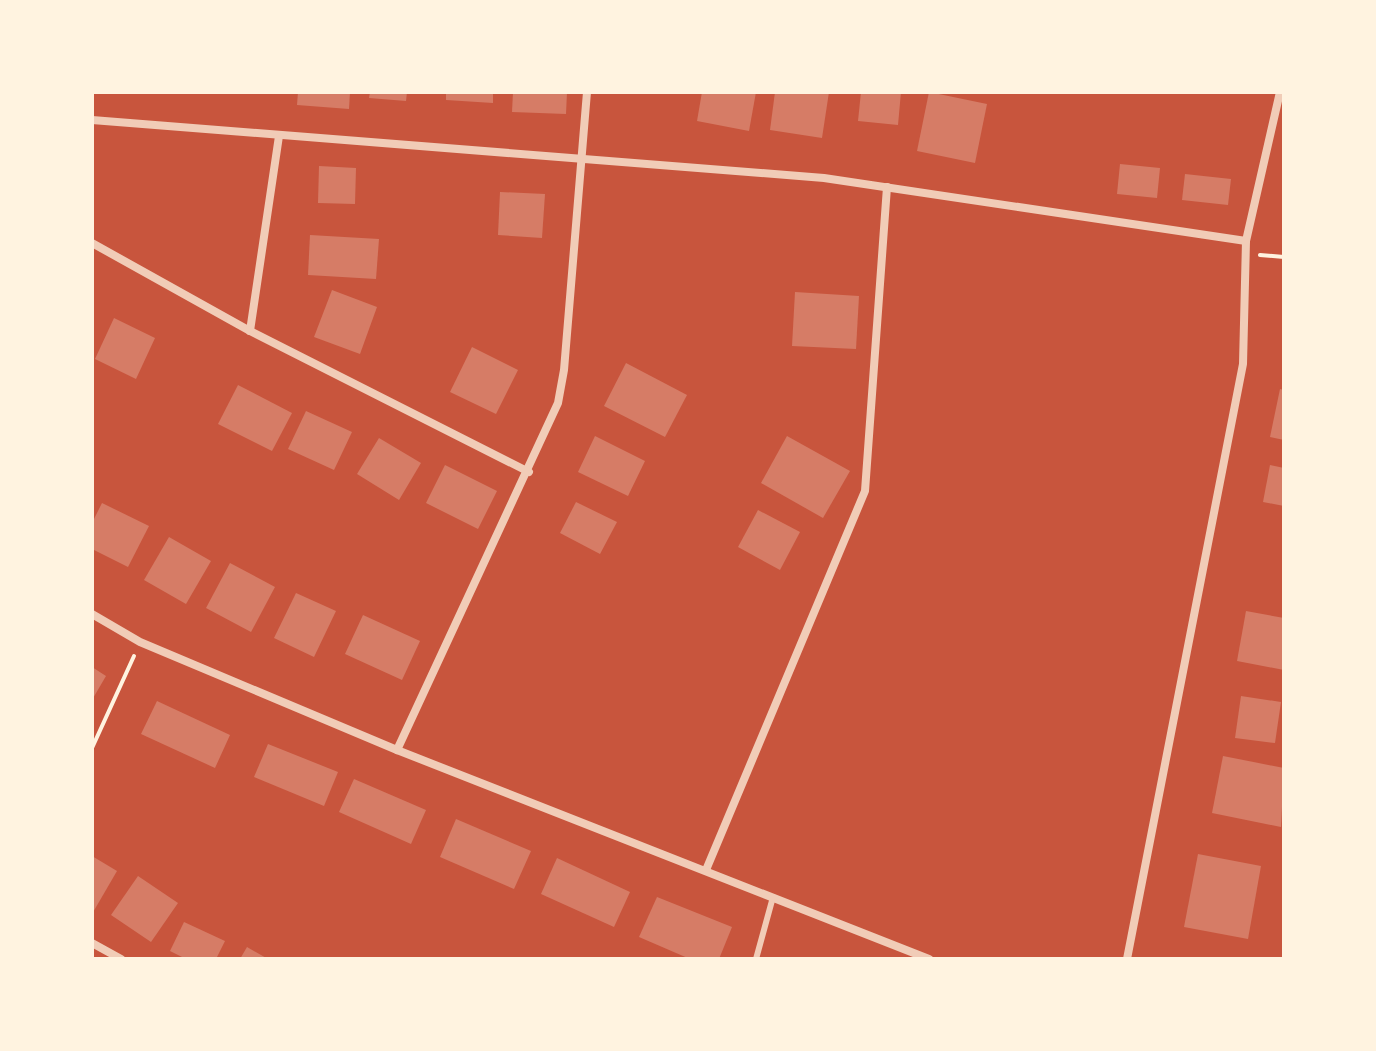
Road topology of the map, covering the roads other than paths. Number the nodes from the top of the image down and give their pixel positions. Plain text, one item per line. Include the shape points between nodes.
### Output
1 (587, 92) edge
2 (1280, 92) edge
3 (92, 120) edge
4 (279, 136) junction
5 (582, 158) junction
6 (887, 187) junction
7 (1246, 241) junction
8 (92, 243) edge
9 (250, 331) junction
10 (529, 472) junction
11 (92, 614) edge
12 (397, 750) junction
13 (706, 870) junction
14 (773, 896) junction
15 (92, 943) edge
16 (121, 959) edge
17 (756, 959) edge
18 (929, 959) edge
19 (1127, 959) edge

1 - 5 street
2 - 7 street
3 - 4 street
4 - 5 street
4 - 9 street
5 - 6 street
5 - 10 street via 564,370 558,403
6 - 7 street
6 - 13 street via 865,491
7 - 19 street via 1243,364
8 - 9 street
9 - 10 street
10 - 12 street
11 - 12 street via 140,642
12 - 13 street
13 - 14 street
14 - 17 lane
14 - 18 street
15 - 16 street

